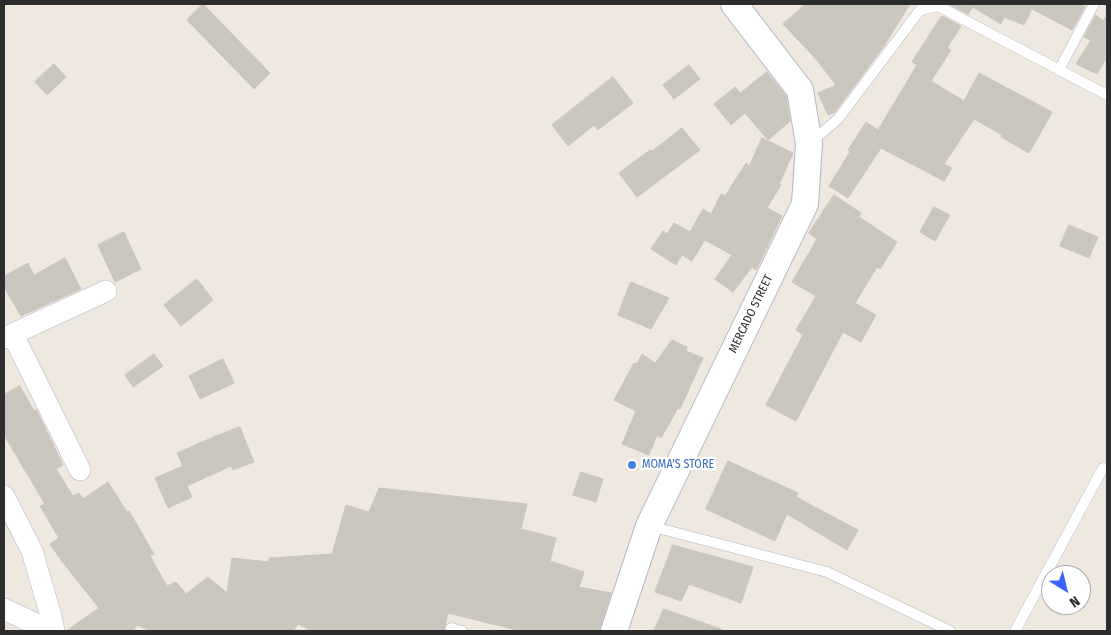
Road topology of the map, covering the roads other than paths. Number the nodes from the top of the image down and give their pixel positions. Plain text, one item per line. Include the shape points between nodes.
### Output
1 (734, 4) edge
2 (1094, 4) edge
3 (1059, 70) junction
4 (1107, 95) edge
5 (809, 144) junction
6 (106, 291) dead end
7 (8, 336) edge
8 (1102, 468) dead end
9 (80, 470) dead end
10 (4, 496) edge
11 (649, 526) junction
12 (4, 609) edge
13 (451, 628) dead end
14 (52, 631) edge
15 (462, 631) edge
16 (614, 631) edge
17 (950, 631) edge
18 (1015, 631) edge

1 - 5 street, MERCADO STREET via 800,90
2 - 3 lane
3 - 4 lane
3 - 5 lane via 938,6 920,10 838,119
5 - 11 street, MERCADO STREET via 805,204
6 - 7 street
7 - 9 street
8 - 18 lane
10 - 14 street via 32,551 51,616
11 - 16 street, MERCADO STREET
11 - 17 lane via 827,572
12 - 14 street
13 - 15 lane

